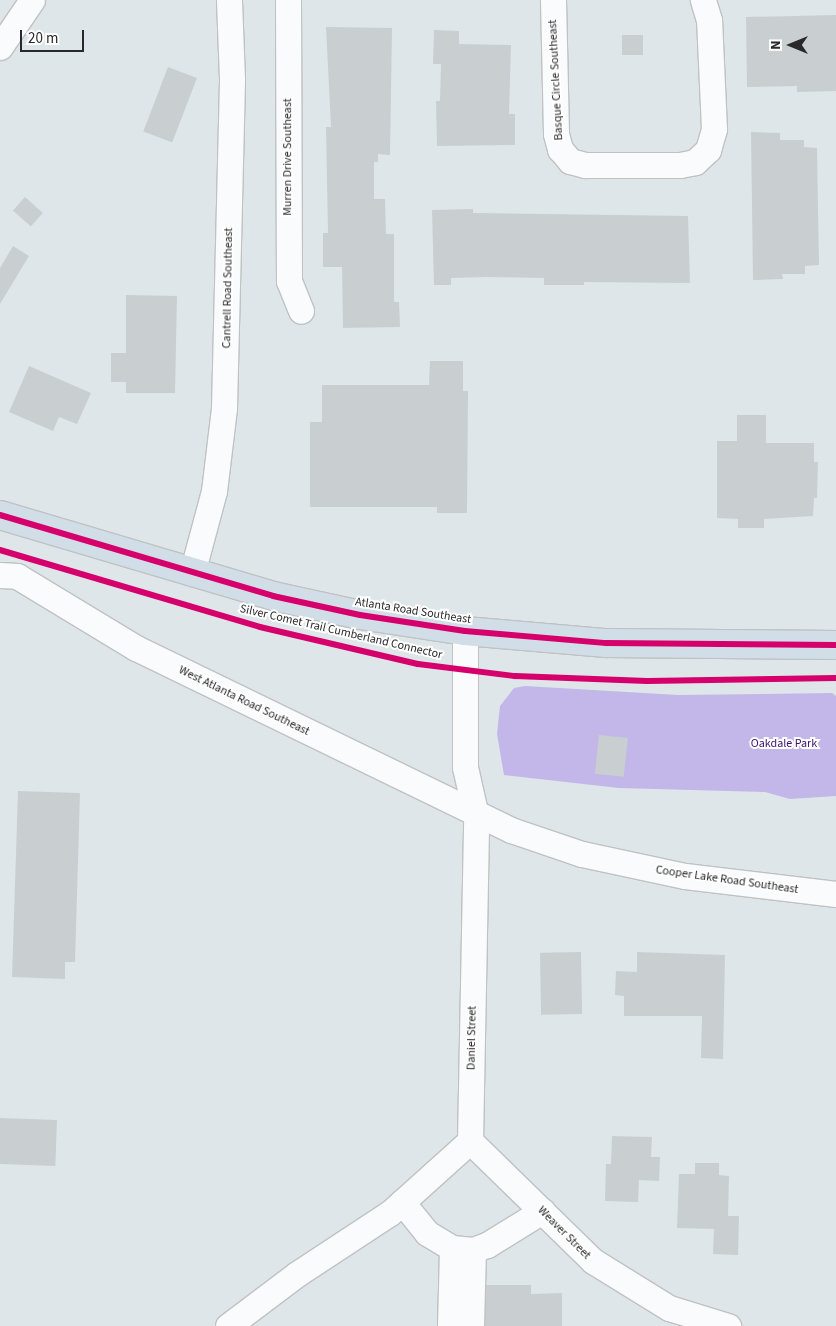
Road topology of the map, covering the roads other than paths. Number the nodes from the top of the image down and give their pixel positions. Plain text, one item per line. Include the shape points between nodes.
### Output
1 (32, 0) edge
2 (229, 0) edge
3 (288, 0) edge
4 (553, 0) edge
5 (704, 0) edge
6 (0, 46) edge
7 (301, 311) dead end
8 (0, 515) edge
9 (192, 573) junction
10 (9, 576) edge
11 (465, 631) junction
12 (836, 645) edge
13 (476, 816) junction
14 (836, 894) edge
15 (470, 1141) junction
16 (402, 1202) junction
17 (542, 1211) junction
18 (462, 1249) junction
19 (228, 1326) edge
20 (450, 1326) edge
21 (471, 1326) edge
22 (728, 1326) edge

1 - 6 street
2 - 9 street, Cantrell Road Southeast via 232,109 224,408 214,491
3 - 7 street, Murren Drive Southeast via 289,281
4 - 5 street, Basque Circle Southeast via 556,134 560,149 570,161 585,165 695,162 708,150 714,129 714,109 709,20
8 - 9 main road, Atlanta Road Southeast
9 - 11 main road, Atlanta Road Southeast via 316,606
10 - 13 street, West Atlanta Road Southeast via 136,648
11 - 12 main road, Atlanta Road Southeast via 606,643
11 - 13 street, Daniel Street via 465,767
13 - 14 street, Cooper Lake Road Southeast via 582,854 685,876
13 - 15 street, Daniel Street
15 - 16 street
15 - 17 street, Weaver Street
16 - 18 street via 428,1233
16 - 19 street
17 - 18 street via 502,1238
17 - 22 street, Weaver Street via 593,1261 669,1308
18 - 20 street
18 - 21 street

